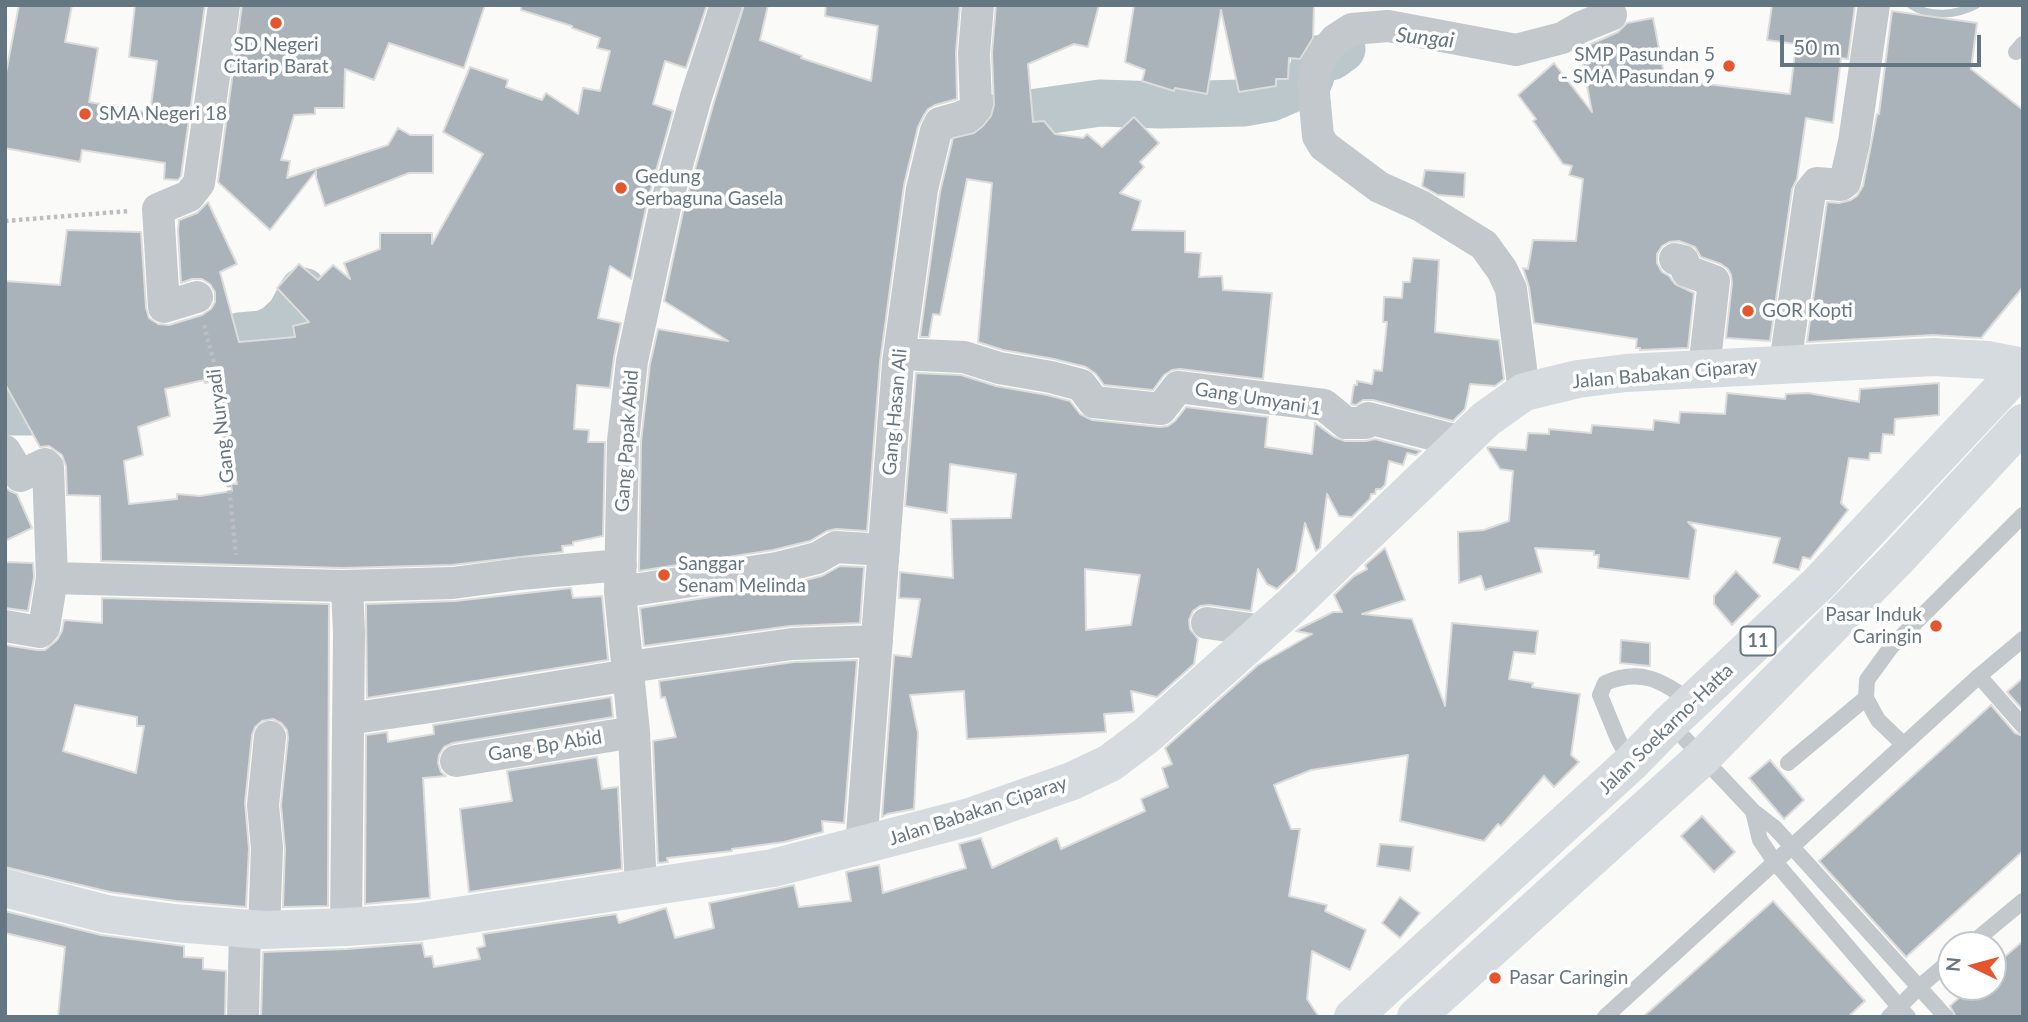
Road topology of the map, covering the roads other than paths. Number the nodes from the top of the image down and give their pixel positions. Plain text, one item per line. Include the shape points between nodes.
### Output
1 (224, 5) edge
2 (726, 5) edge
3 (978, 5) edge
4 (1874, 5) edge
5 (1391, 15) edge
6 (1611, 15) dead end
7 (1675, 259) dead end
8 (197, 297) road end
9 (900, 354) junction
10 (1785, 364) junction
11 (2023, 366) edge
12 (1704, 369) junction
13 (1524, 392) junction
14 (2023, 423) edge
15 (1462, 442) junction
16 (5, 451) edge
17 (2023, 515) edge
18 (884, 550) junction
19 (52, 578) junction
20 (621, 578) junction
21 (347, 586) junction
22 (1207, 622) dead end
23 (5, 626) edge
24 (1264, 631) junction
25 (2023, 639) edge
26 (877, 641) junction
27 (628, 671) junction
28 (1979, 676) junction
29 (1866, 698) junction
30 (1681, 712) junction
31 (348, 719) junction
32 (2023, 726) edge
33 (634, 732) junction
34 (270, 737) dead end
35 (1903, 744) junction
36 (1702, 758) junction
37 (456, 761) dead end
38 (1632, 763) junction
39 (1788, 763) dead end
40 (1753, 811) junction
41 (861, 847) junction
42 (1791, 847) junction
43 (1775, 862) junction
44 (5, 888) edge
45 (641, 889) junction
46 (2023, 901) edge
47 (346, 927) junction
48 (254, 929) junction
49 (1987, 931) edge
50 (1937, 972) edge
51 (1919, 987) junction
52 (1899, 1013) edge
53 (243, 1017) edge
54 (1353, 1017) edge
55 (1416, 1017) edge
56 (1605, 1017) edge
57 (1946, 1017) edge

1 - 8 street via 200,183 189,197 158,209 164,307
2 - 20 street, Gang Papak Abid via 665,208 632,361 623,441
3 - 9 street, Gang Hasan Ali via 976,105 969,115 940,123 936,131 922,189
4 - 10 street via 1845,182 1817,183 1810,192
5 - 6 street via 1516,50 1562,38
5 - 13 street via 1352,29 1324,53 1313,83 1318,136 1324,146 1379,187 1421,206 1484,245 1511,289
7 - 12 street via 1683,261 1687,271 1714,281
9 - 15 street, Gang Umyani 1 via 964,357 1051,377 1081,385 1094,402 1161,409 1178,387 1224,391 1324,405 1346,423 1366,424 1368,418
9 - 18 street, Gang Hasan Ali
10 - 11 main road, Jalan Babakan Ciparay via 1934,357
10 - 12 main road, Jalan Babakan Ciparay
11 - 30 main road, Jalan Soekarno-Hatta / 11 via 1818,584
12 - 13 main road, Jalan Babakan Ciparay via 1578,379
13 - 15 main road, Jalan Babakan Ciparay
14 - 36 main road, 11
15 - 24 main road, Jalan Babakan Ciparay
16 - 19 street via 20,476 44,464 48,467
17 - 29 lane via 1891,647 1867,680
18 - 20 street via 836,547 817,558 777,568
18 - 26 street, Gang Hasan Ali
19 - 21 street
19 - 23 street via 44,628 40,632
20 - 21 street via 520,574 453,583
20 - 27 street, Gang Papak Abid
21 - 31 street
22 - 24 street
24 - 41 main road, Jalan Babakan Ciparay via 1110,763 1026,799
25 - 28 lane
26 - 27 street via 792,644
26 - 41 street, Gang Hasan Ali
27 - 31 street via 451,705
27 - 33 street, Gang Papak Abid
28 - 32 lane
28 - 35 lane
29 - 35 lane via 1878,720
29 - 39 lane
30 - 36 lane
30 - 38 main road, Jalan Soekarno-Hatta / 11
30 - 38 lane via 1658,680 1623,678 1605,683 1601,695
31 - 47 street
33 - 37 street, Gang Bp Abid
33 - 45 street, Gang Papak Abid
34 - 48 street via 264,804 267,848
35 - 42 lane
36 - 40 lane
36 - 55 main road, 11
38 - 54 main road, Jalan Soekarno-Hatta / 11
40 - 42 lane
40 - 43 lane via 1760,840
41 - 45 main road, Jalan Babakan Ciparay via 773,868
42 - 43 lane
42 - 51 lane
43 - 52 lane
43 - 56 lane
44 - 48 main road, Jalan Babakan Ciparay via 106,914
45 - 47 main road, Jalan Babakan Ciparay via 418,922
46 - 49 lane
47 - 48 main road, Jalan Babakan Ciparay
48 - 53 street
50 - 51 lane
51 - 52 lane
51 - 57 lane

